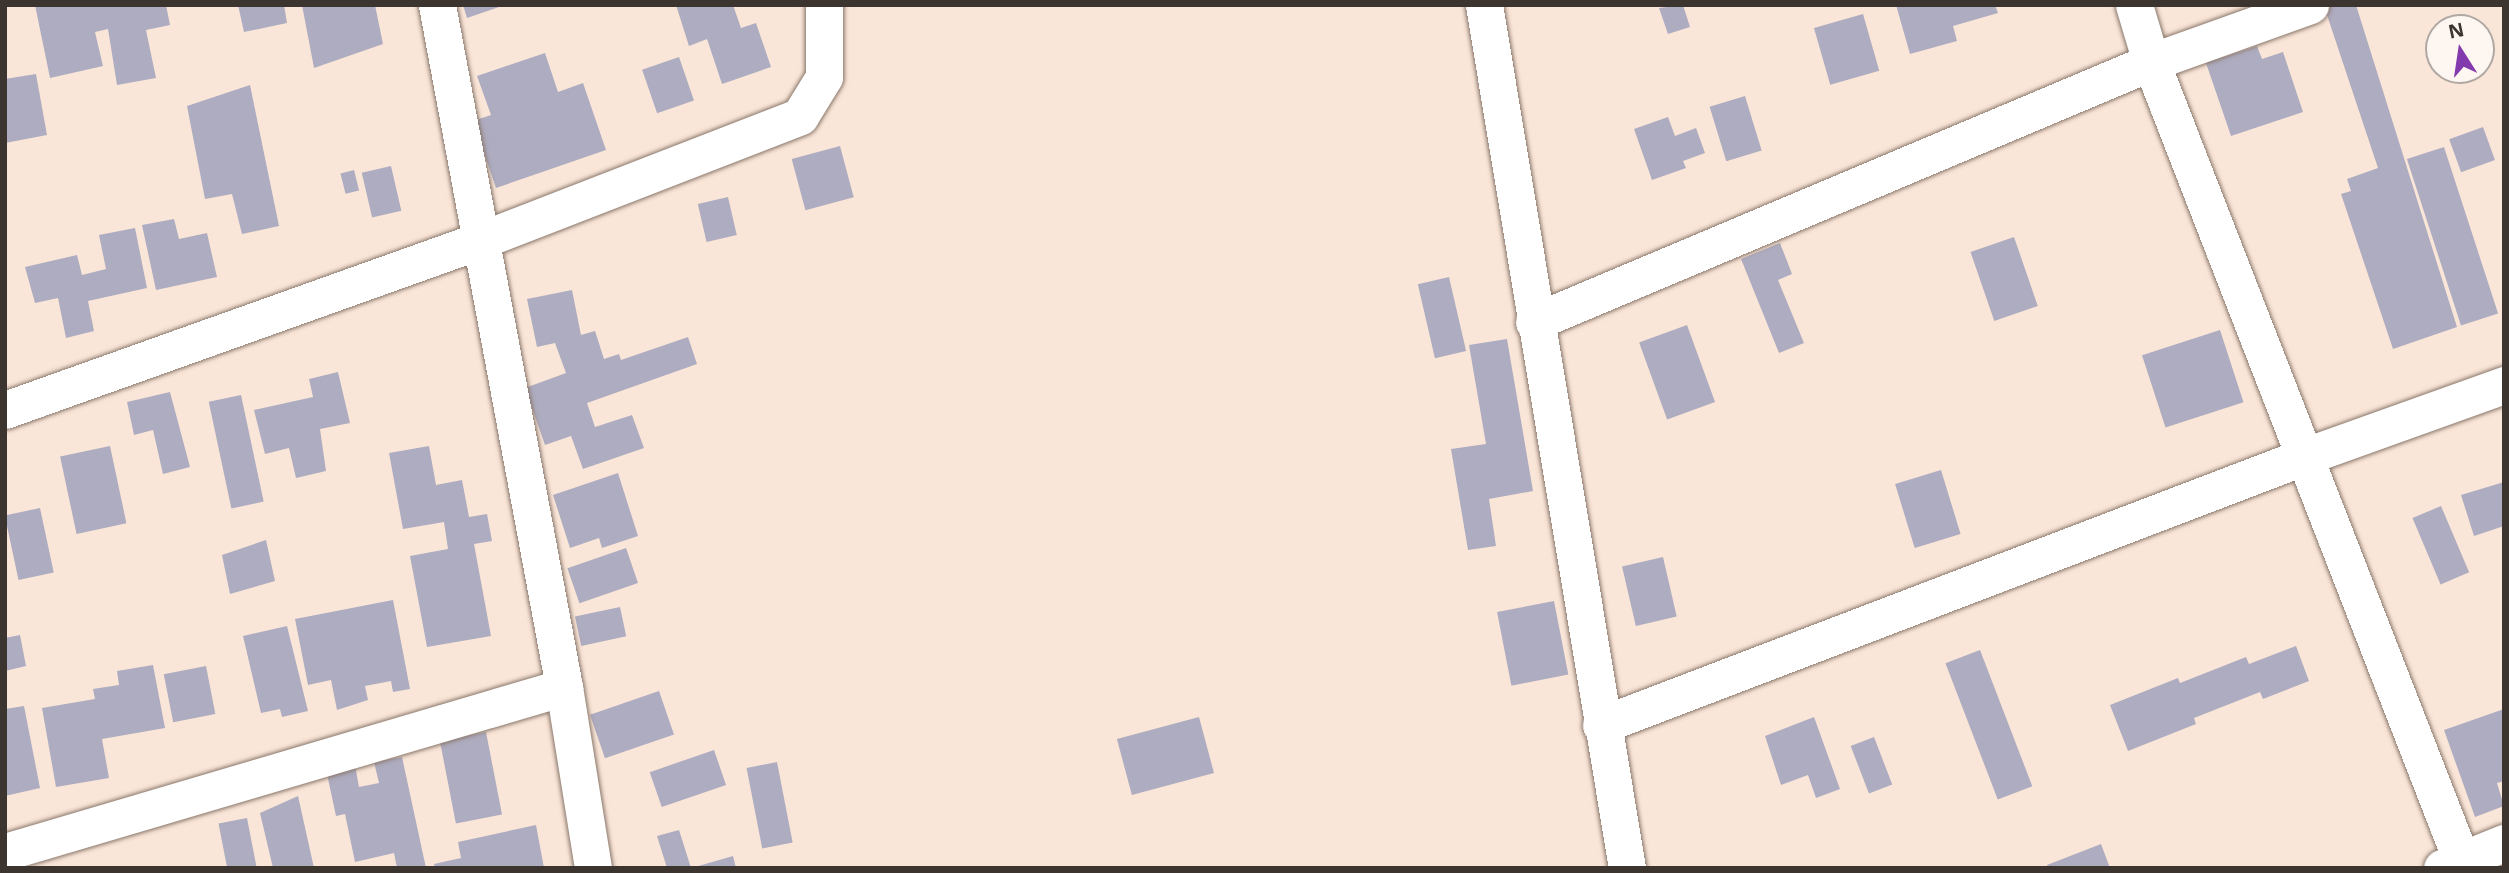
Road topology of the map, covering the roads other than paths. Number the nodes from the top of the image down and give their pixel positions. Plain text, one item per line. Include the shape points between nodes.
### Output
1 (437, 5) edge
2 (824, 5) edge
3 (1484, 5) edge
4 (2134, 5) edge
5 (2310, 5) edge
6 (2151, 62) junction
7 (481, 240) junction
8 (1534, 322) junction
9 (2504, 385) edge
10 (5, 411) edge
11 (2303, 457) junction
12 (564, 687) junction
13 (1601, 725) junction
14 (2504, 843) edge
15 (5, 852) edge
16 (2451, 863) edge
17 (593, 868) edge
18 (1628, 868) edge

1 - 7 street
2 - 7 street via 824,77 800,116
3 - 8 street
4 - 6 street
5 - 6 street
6 - 8 street
6 - 11 street
7 - 10 street
7 - 12 street
8 - 13 street
9 - 11 street
11 - 13 street
11 - 16 street
12 - 15 street
12 - 17 street
13 - 18 street
14 - 16 street

